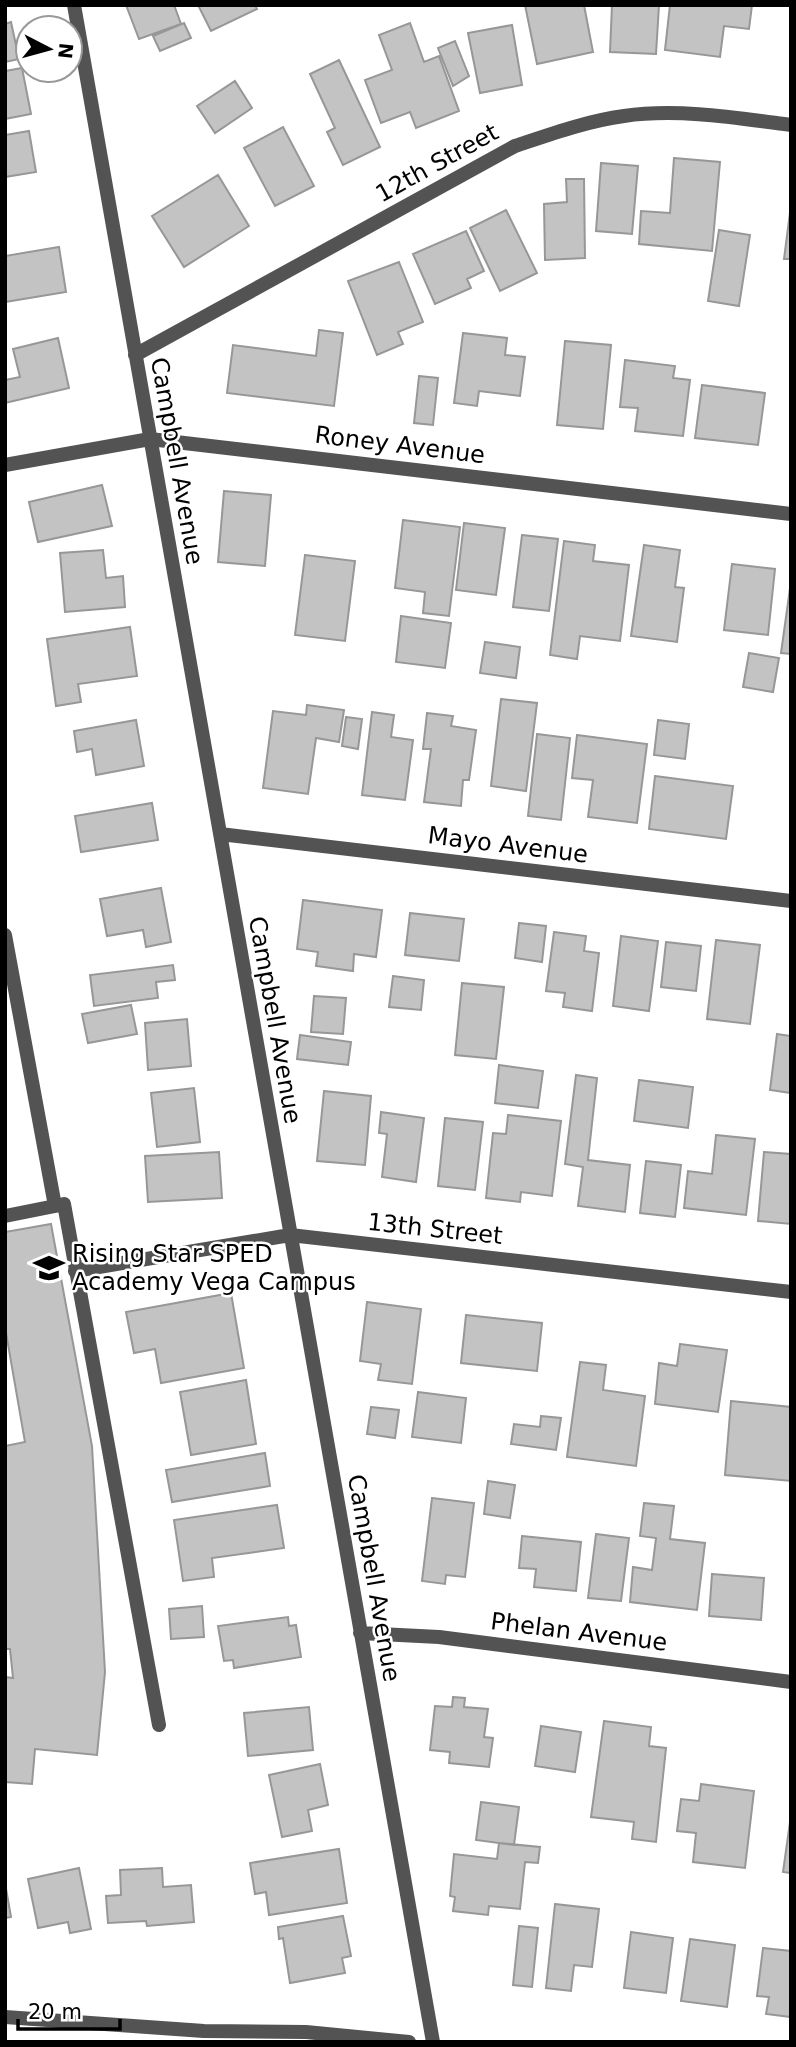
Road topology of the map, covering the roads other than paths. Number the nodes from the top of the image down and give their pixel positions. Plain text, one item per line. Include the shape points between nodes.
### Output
1 (74, 5) edge
2 (791, 125) edge
3 (135, 355) junction
4 (150, 439) junction
5 (5, 465) edge
6 (791, 514) edge
7 (220, 834) junction
8 (791, 901) edge
9 (5, 936) edge
10 (55, 1206) junction
11 (5, 1216) edge
12 (290, 1235) junction
13 (75, 1271) junction
14 (791, 1292) edge
15 (360, 1633) junction
16 (791, 1682) edge
17 (159, 1726) dead end
18 (5, 2017) edge
19 (204, 2036) edge
20 (409, 2042) edge
21 (433, 2042) edge

1 - 3 street, Campbell Avenue
2 - 3 street, 12th Street via 682,114 626,115 570,127 515,146
3 - 4 street, Campbell Avenue
4 - 5 street, Roney Avenue
4 - 6 street, Roney Avenue
4 - 7 street, Campbell Avenue
7 - 8 street, Mayo Avenue
7 - 12 street, Campbell Avenue
9 - 10 street
10 - 11 street
10 - 13 street via 64,1204
12 - 13 street, 13th Street
12 - 14 street, 13th Street
12 - 15 street, Campbell Avenue
13 - 17 street
15 - 16 street, Phelan Avenue via 439,1637
15 - 21 street, Campbell Avenue
18 - 19 street
19 - 20 street via 306,2032

